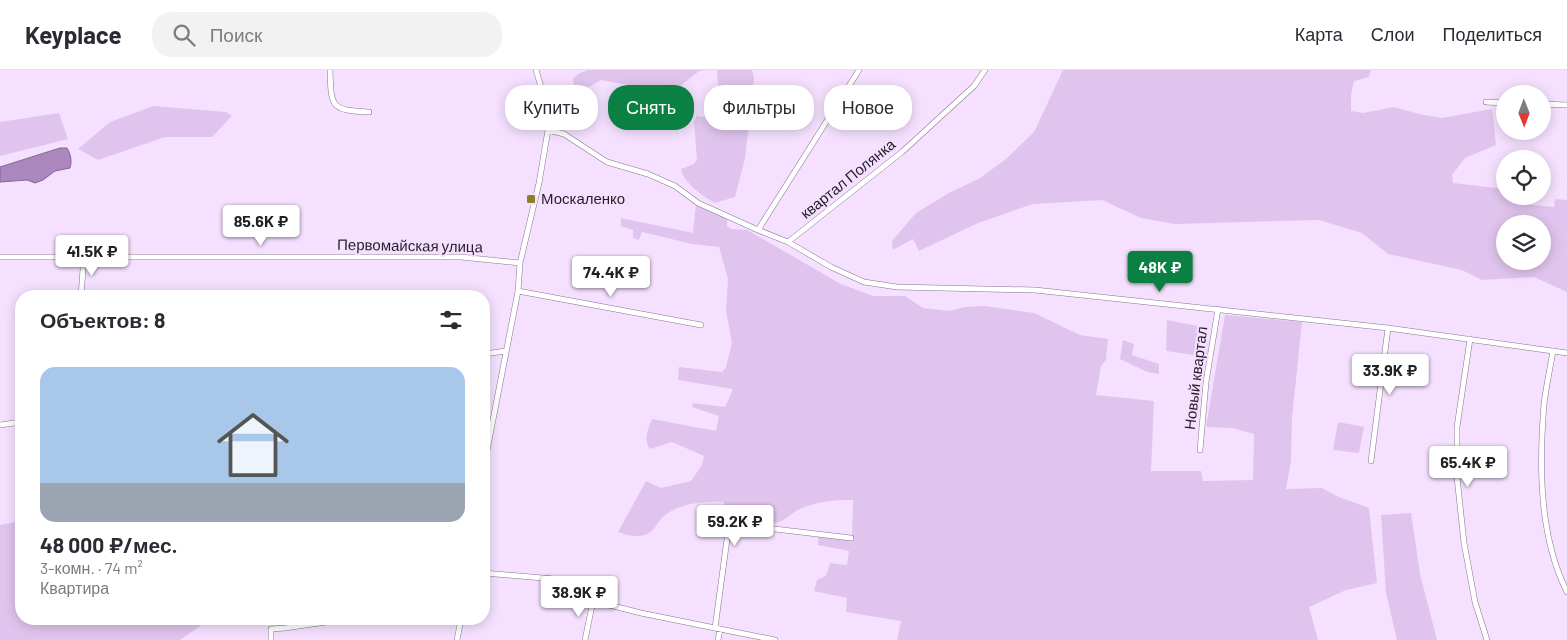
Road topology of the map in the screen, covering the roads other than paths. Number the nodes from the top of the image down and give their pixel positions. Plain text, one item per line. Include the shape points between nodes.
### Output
1 (330, 70) edge
2 (536, 70) edge
3 (859, 70) edge
4 (985, 70) edge
5 (540, 85) edge
6 (1486, 102) dead end
7 (1496, 103) edge
8 (1551, 104) edge
9 (1567, 105) edge
10 (369, 112) dead end
11 (548, 130) joint
12 (758, 230) junction
13 (788, 242) junction
14 (84, 256) junction
15 (0, 257) edge
16 (520, 263) junction
17 (81, 290) edge
18 (518, 291) junction
19 (1218, 309) junction
20 (700, 325) dead end
21 (1388, 328) junction
22 (1470, 339) junction
23 (506, 351) junction
24 (1553, 351) junction
25 (490, 353) edge
26 (1567, 353) edge
27 (15, 423) edge
28 (0, 425) edge
29 (490, 435) edge
30 (1200, 450) dead end
31 (1371, 461) dead end
32 (851, 538) dead end
33 (490, 574) edge
34 (1567, 592) edge
35 (593, 601) junction
36 (306, 625) edge
37 (459, 625) edge
38 (718, 629) junction
39 (271, 640) edge
40 (457, 640) edge
41 (585, 640) edge
42 (718, 640) edge
43 (775, 640) edge
44 (1488, 640) edge

1 - 10 street via 332,98 339,108
2 - 5 street
3 - 12 street, квартал Полянка
4 - 13 street, квартал Полянка via 974,86 902,152
6 - 7 street
8 - 9 street
11 - 12 street via 564,134 606,162 675,186 698,203
11 - 16 street
12 - 13 street
13 - 19 street via 850,276 882,286 1035,290
14 - 15 street, Первомайская улица
14 - 16 street, Первомайская улица via 461,257
14 - 17 street
16 - 18 street
18 - 20 street
18 - 23 street
19 - 21 street
19 - 30 street, Новый квартал via 1206,382
21 - 22 street
21 - 31 street
22 - 24 street
22 - 44 street via 1457,427 1457,477 1464,543 1476,602
23 - 25 street
23 - 29 street
24 - 26 street
24 - 34 street via 1544,403 1542,488 1549,544
27 - 28 street
32 - 38 street via 741,525 730,529
33 - 35 street via 562,581
35 - 38 street
35 - 41 street
36 - 39 street via 271,628
37 - 40 street
38 - 42 street
38 - 43 street

